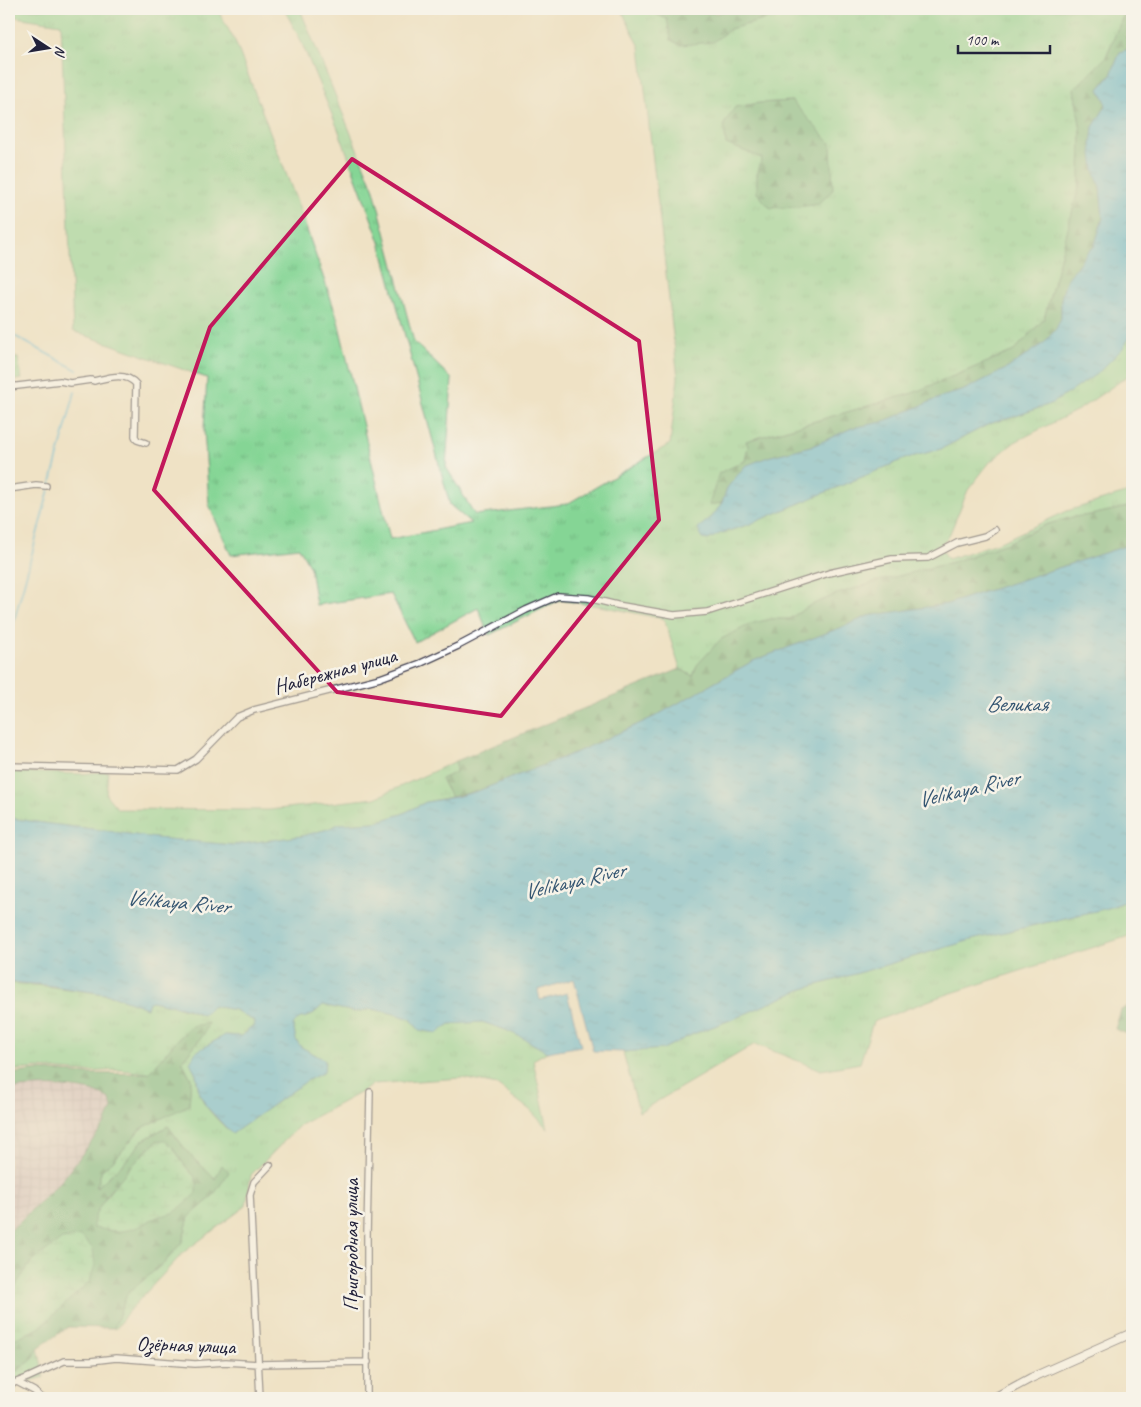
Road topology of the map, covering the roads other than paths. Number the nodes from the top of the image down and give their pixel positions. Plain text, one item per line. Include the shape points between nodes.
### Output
1 (9, 386) edge
2 (146, 442) dead end
3 (46, 486) dead end
4 (9, 489) edge
5 (995, 530) dead end
6 (9, 766) edge
7 (370, 1092) dead end
8 (270, 1165) dead end
9 (1132, 1333) edge
10 (368, 1362) junction
11 (258, 1364) junction
12 (17, 1382) junction
13 (9, 1385) edge
14 (42, 1398) edge
15 (260, 1398) edge
16 (367, 1398) edge
17 (994, 1398) edge

1 - 2 street via 94,381 113,376 129,378 136,384 135,436 137,440
3 - 4 street
5 - 6 street, Набережная улица via 928,558 892,559 829,573 707,612 674,615 588,598 558,596 421,663 380,678 237,717 196,759 178,770
7 - 10 street, Пригородная улица
8 - 11 street via 254,1182 250,1195
9 - 17 street
10 - 11 street, Озёрная улица
10 - 16 street, Пригородная улица
11 - 12 street, Озёрная улица via 176,1364 116,1358 64,1361
11 - 15 street
12 - 13 street, Озёрная улица
12 - 14 street

